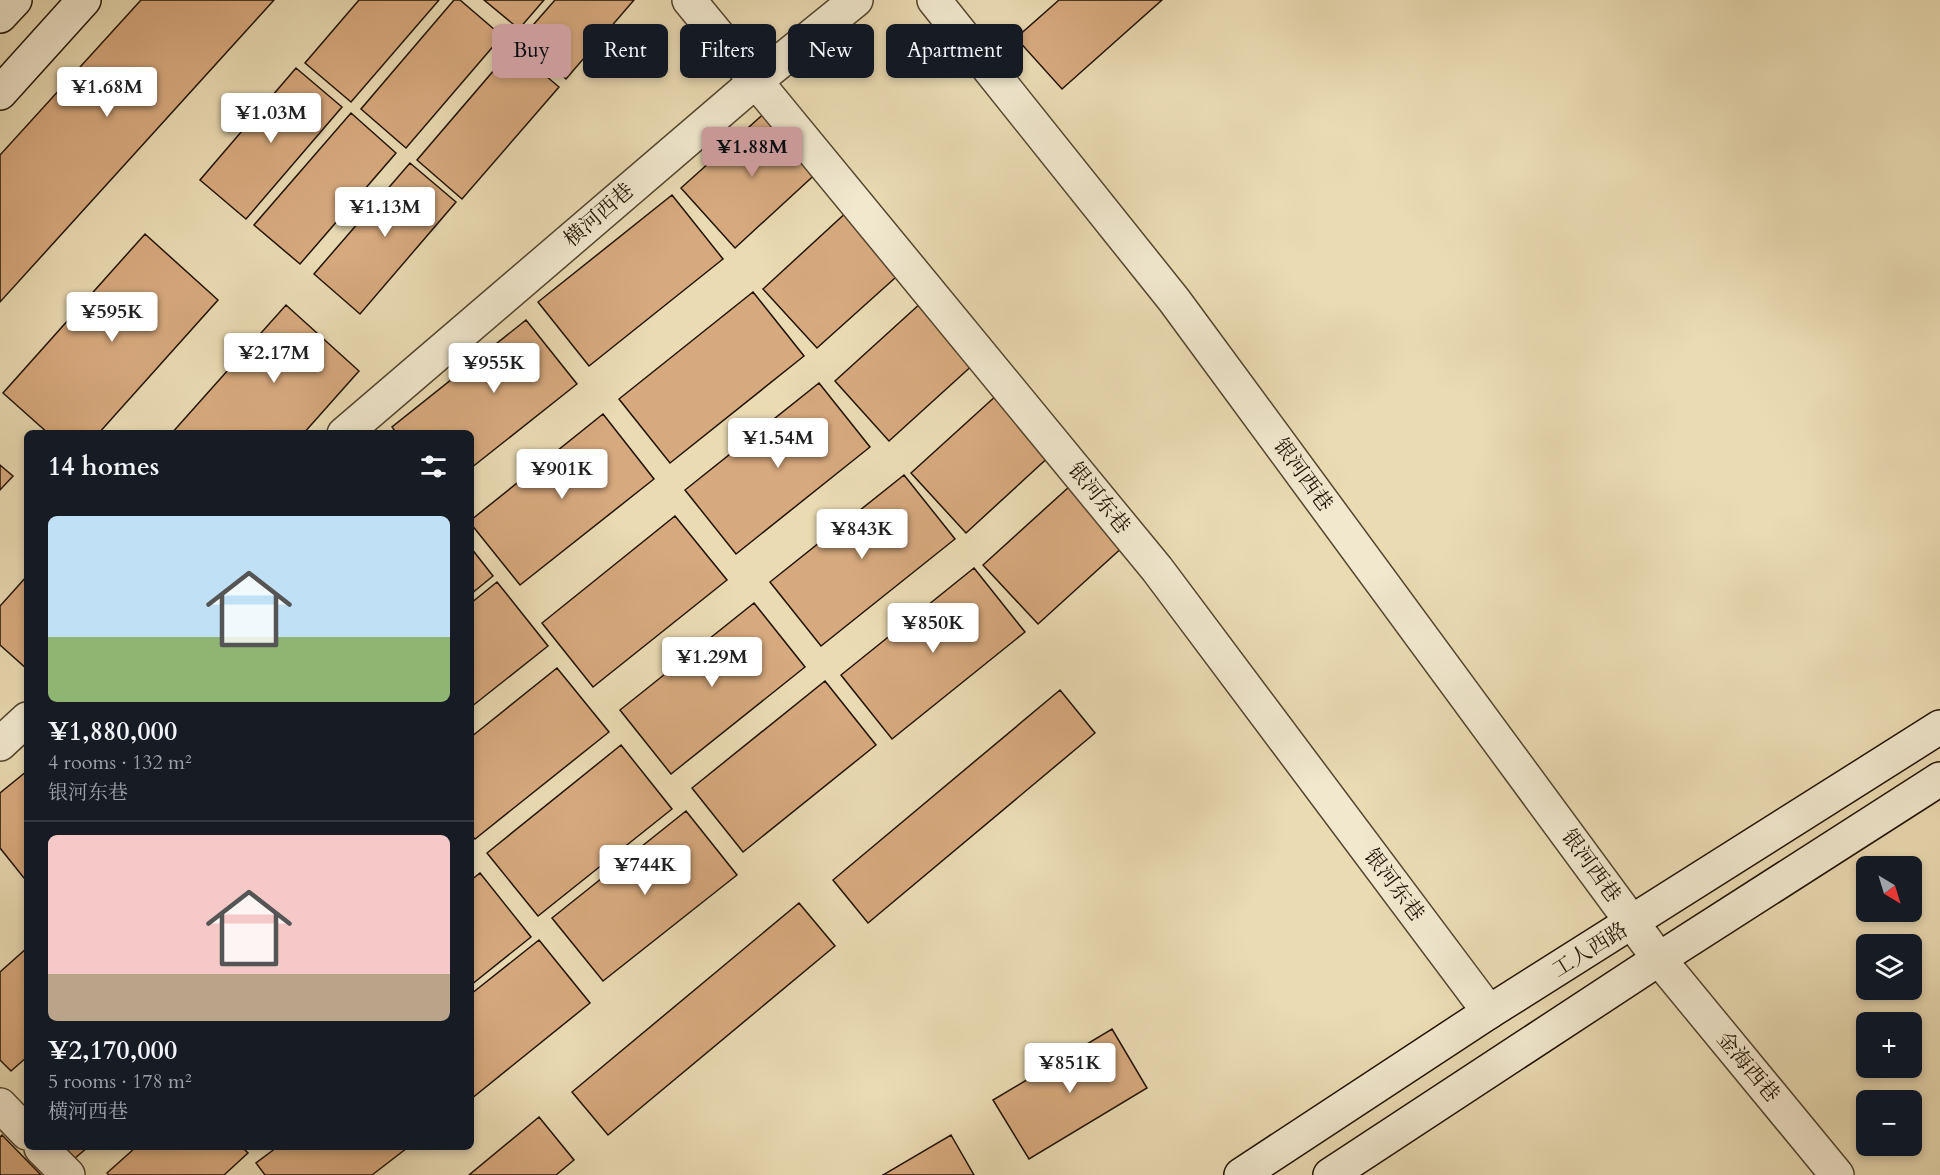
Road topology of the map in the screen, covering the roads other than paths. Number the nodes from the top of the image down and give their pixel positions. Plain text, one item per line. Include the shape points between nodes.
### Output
1 (15, 0) edge
2 (84, 0) edge
3 (689, 0) edge
4 (856, 0) edge
5 (934, 0) edge
6 (0, 16) edge
7 (756, 81) junction
8 (0, 93) edge
9 (349, 430) edge
10 (24, 722) edge
11 (1940, 727) edge
12 (0, 744) edge
13 (1940, 779) edge
14 (1633, 922) junction
15 (1659, 959) junction
16 (1489, 1012) junction
17 (0, 1105) edge
18 (24, 1130) edge
19 (43, 1150) edge
20 (68, 1175) edge
21 (1241, 1175) edge
22 (1330, 1175) edge
23 (1837, 1175) edge

1 - 6 street
2 - 8 street
3 - 7 street, 银河东巷
4 - 7 street, 横河西巷
5 - 14 street, 银河西巷 via 1174,300
7 - 9 street, 横河西巷
7 - 16 street, 银河东巷 via 1157,569
10 - 12 street
11 - 14 street, 工人西路
13 - 15 street
14 - 15 street, 银河西巷
14 - 16 street, 工人西路
15 - 22 street
15 - 23 street, 金海西巷
16 - 21 street, 工人西路
17 - 18 street
19 - 20 street

